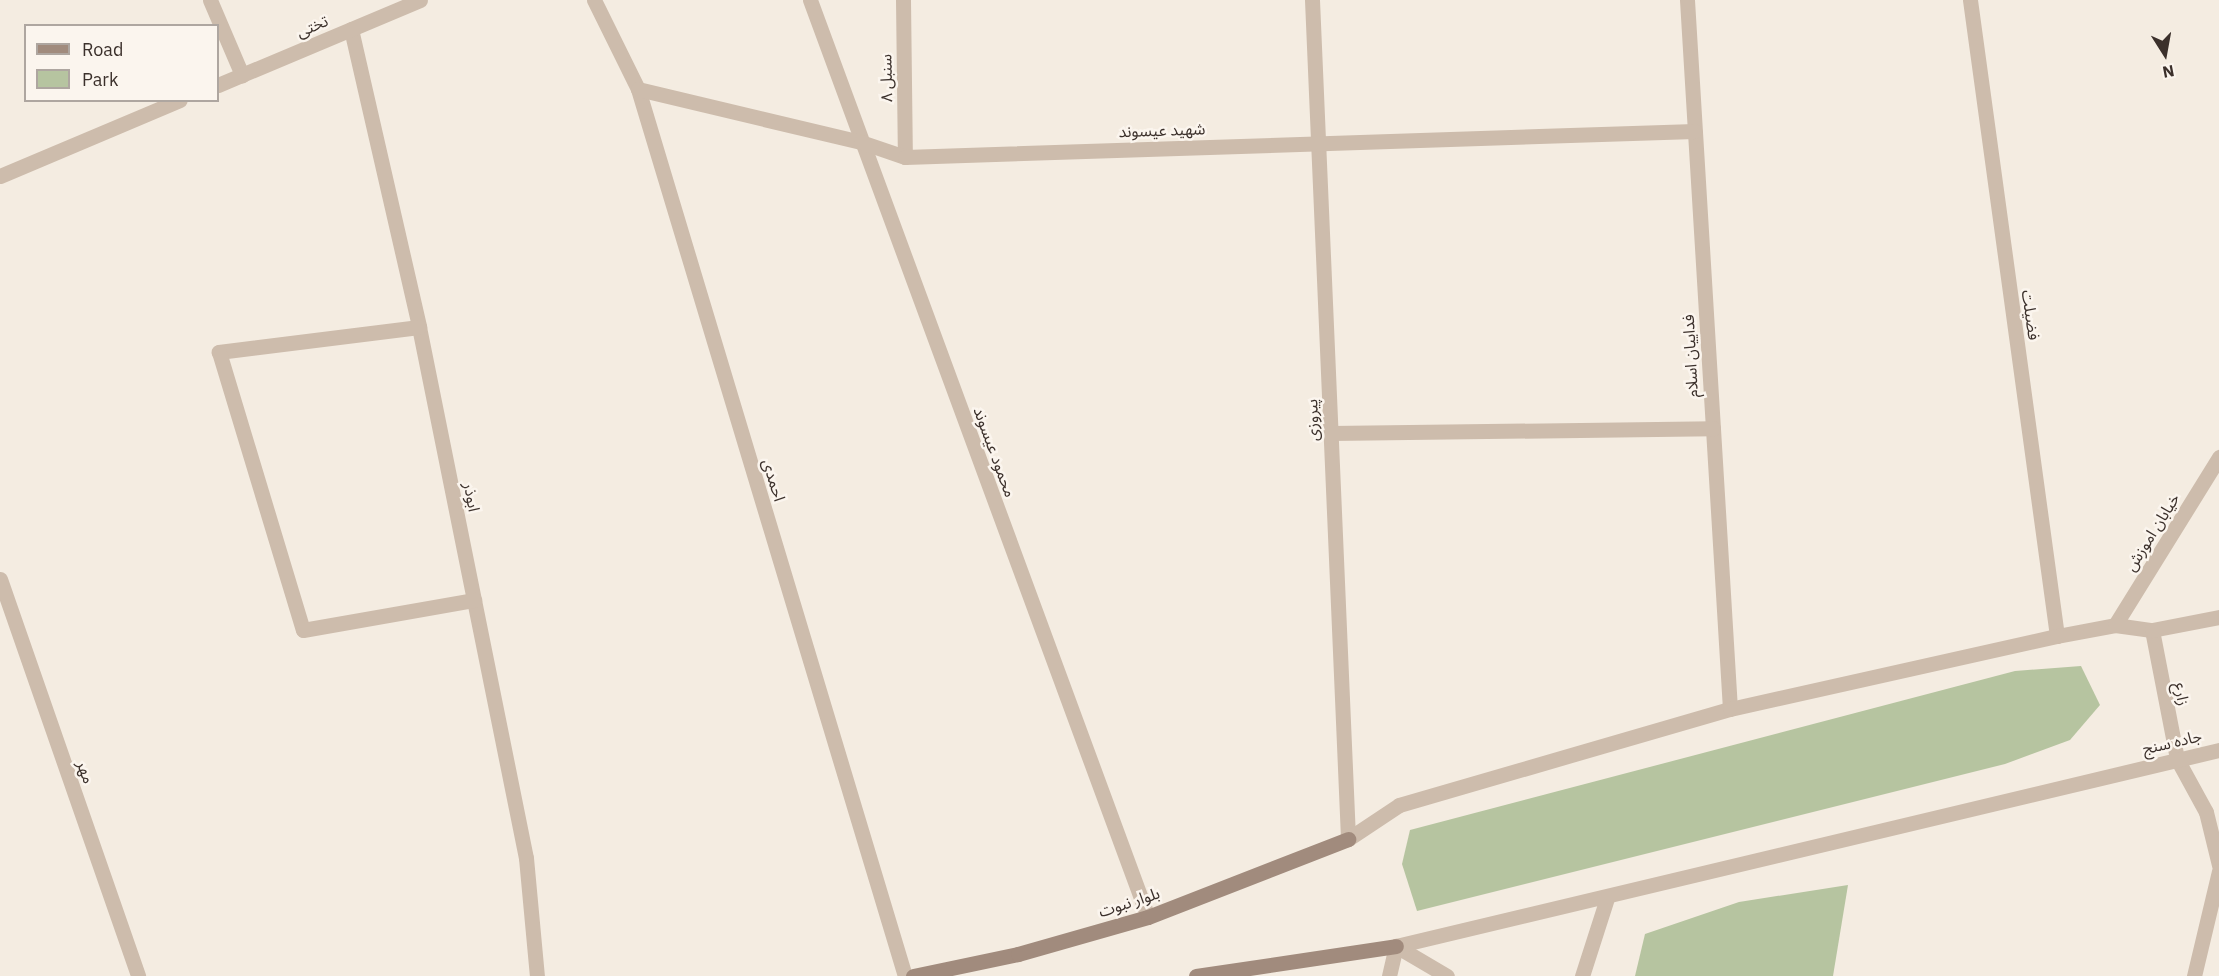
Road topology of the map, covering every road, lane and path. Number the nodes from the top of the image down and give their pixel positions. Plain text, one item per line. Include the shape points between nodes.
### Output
1 (210, 0) edge
2 (420, 0) edge
3 (594, 0) edge
4 (810, 0) edge
5 (903, 0) edge
6 (1312, 0) edge
7 (1687, 0) edge
8 (1970, 0) edge
9 (351, 29) junction
10 (242, 75) junction
11 (219, 85) edge
12 (638, 90) junction
13 (175, 102) edge
14 (1695, 131) junction
15 (861, 142) junction
16 (1318, 142) junction
17 (905, 157) junction
18 (1, 171) edge
19 (419, 327) junction
20 (1713, 428) junction
21 (1331, 433) junction
22 (2219, 457) edge
23 (0, 579) edge
24 (474, 600) junction
25 (2219, 617) edge
26 (2115, 625) junction
27 (2152, 630) junction
28 (2057, 636) junction
29 (1730, 709) junction
30 (2219, 750) edge
31 (2176, 759) junction
32 (1348, 839) junction
33 (2219, 865) edge
34 (2219, 871) edge
35 (1607, 898) junction
36 (1148, 917) junction
37 (1396, 946) junction
38 (138, 976) edge
39 (537, 976) edge
40 (905, 976) edge
41 (913, 976) edge
42 (1196, 976) edge
43 (1389, 976) edge
44 (1447, 976) edge
45 (1582, 976) edge
46 (2194, 976) edge

1 - 10 street
2 - 9 street, تختی
3 - 12 street, احمدی
4 - 15 street, محمود عیسوند
5 - 17 street, سنبل ۸
6 - 16 street, پیروزی
7 - 14 street, فداییان اسلام
8 - 28 street, فضیلت
9 - 10 street, تختی
9 - 19 street, ابوذر
10 - 11 street, تختی
12 - 15 street, شهید عیسوند
12 - 40 street, احمدی
13 - 18 street
14 - 16 street, شهید عیسوند
14 - 20 street, فداییان اسلام
15 - 17 street, شهید عیسوند
15 - 36 street, محمود عیسوند
16 - 17 street, شهید عیسوند
16 - 21 street, پیروزی
19 - 24 street, ابوذر
19 - 24 street via 219,352 303,630
20 - 21 street
20 - 29 street, فداییان اسلام
21 - 32 street, پیروزی
22 - 26 street, خیابان اموزش
23 - 38 street, مهر
24 - 39 street, ابوذر via 526,858
25 - 27 street
26 - 27 street
26 - 28 street
27 - 31 street, زارع
28 - 29 street
29 - 32 street via 1399,805
30 - 31 street, جاده سنج
31 - 33 street, زارع via 2206,812
31 - 35 street, جاده سنج
32 - 36 main road, بلوار نبوت
34 - 46 street
35 - 37 street, جاده سنج
35 - 45 street
36 - 41 main road, بلوار نبوت via 1018,954
37 - 42 main road
37 - 43 street
37 - 44 street

